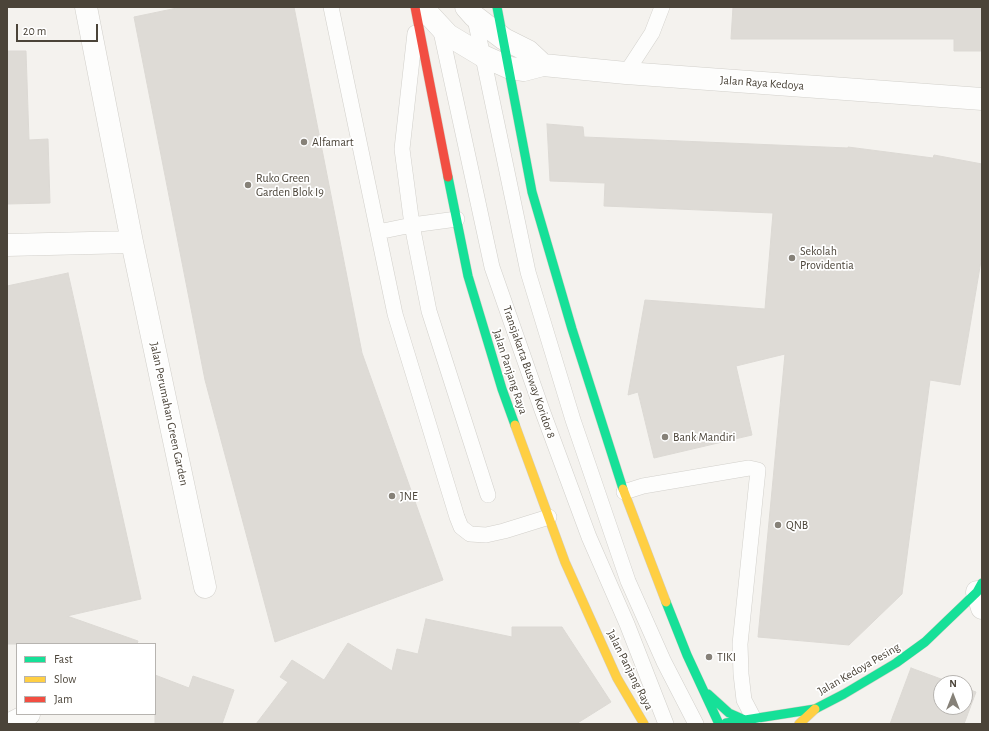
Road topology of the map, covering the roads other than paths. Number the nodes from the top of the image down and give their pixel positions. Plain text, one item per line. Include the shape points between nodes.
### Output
1 (86, 7) edge
2 (331, 7) edge
3 (497, 7) edge
4 (662, 7) edge
5 (418, 10) edge
6 (471, 10) edge
7 (439, 17) edge
8 (504, 39) junction
9 (483, 56) junction
10 (543, 65) junction
11 (510, 68) junction
12 (626, 73) junction
13 (982, 99) edge
14 (457, 219) junction
15 (412, 225) junction
16 (378, 232) junction
17 (132, 242) junction
18 (7, 245) edge
19 (624, 492) junction
20 (488, 495) dead end
21 (549, 516) junction
22 (205, 587) dead end
23 (980, 594) edge
24 (702, 687) junction
25 (815, 708) junction
26 (27, 715) edge
27 (749, 720) junction
28 (10, 724) edge
29 (644, 724) edge
30 (666, 724) edge
31 (696, 724) edge
32 (720, 724) edge
33 (799, 724) edge

1 - 17 street, Jalan Perumahan Green Garden
2 - 16 lane
3 - 8 main road
4 - 12 lane via 652,33
5 - 7 street
5 - 14 main road, Jalan Panjang Raya
5 - 15 lane via 402,149
6 - 8 street
6 - 9 lane
7 - 9 street via 448,35
7 - 30 lane, Transjakarta Busway Koridor 8 via 492,267 589,537 627,624
8 - 10 street via 528,51
8 - 11 main road
9 - 11 street
9 - 31 lane via 528,272 573,420 628,581 664,662
10 - 11 street, Jalan Raya Kedoya via 524,70
10 - 12 street, Jalan Raya Kedoya
11 - 19 main road via 532,192
12 - 13 street, Jalan Raya Kedoya
14 - 15 lane
14 - 21 main road, Jalan Panjang Raya via 468,276 502,389
15 - 16 lane
15 - 20 lane via 429,311
16 - 21 lane via 395,314 461,527 470,534 486,535
17 - 18 street
17 - 22 street, Jalan Perumahan Green Garden
19 - 24 main road
19 - 27 lane via 643,486 749,468 758,470 740,644 744,700
21 - 29 main road, Jalan Panjang Raya via 565,562 617,678
23 - 25 main road, Jalan Kedoya Pesing via 920,646 896,663
24 - 27 main road via 729,713
24 - 32 main road
25 - 27 main road, Jalan Kedoya Pesing
25 - 33 main road
26 - 28 street
27 - 32 main road, Jalan Kedoya Pesing

